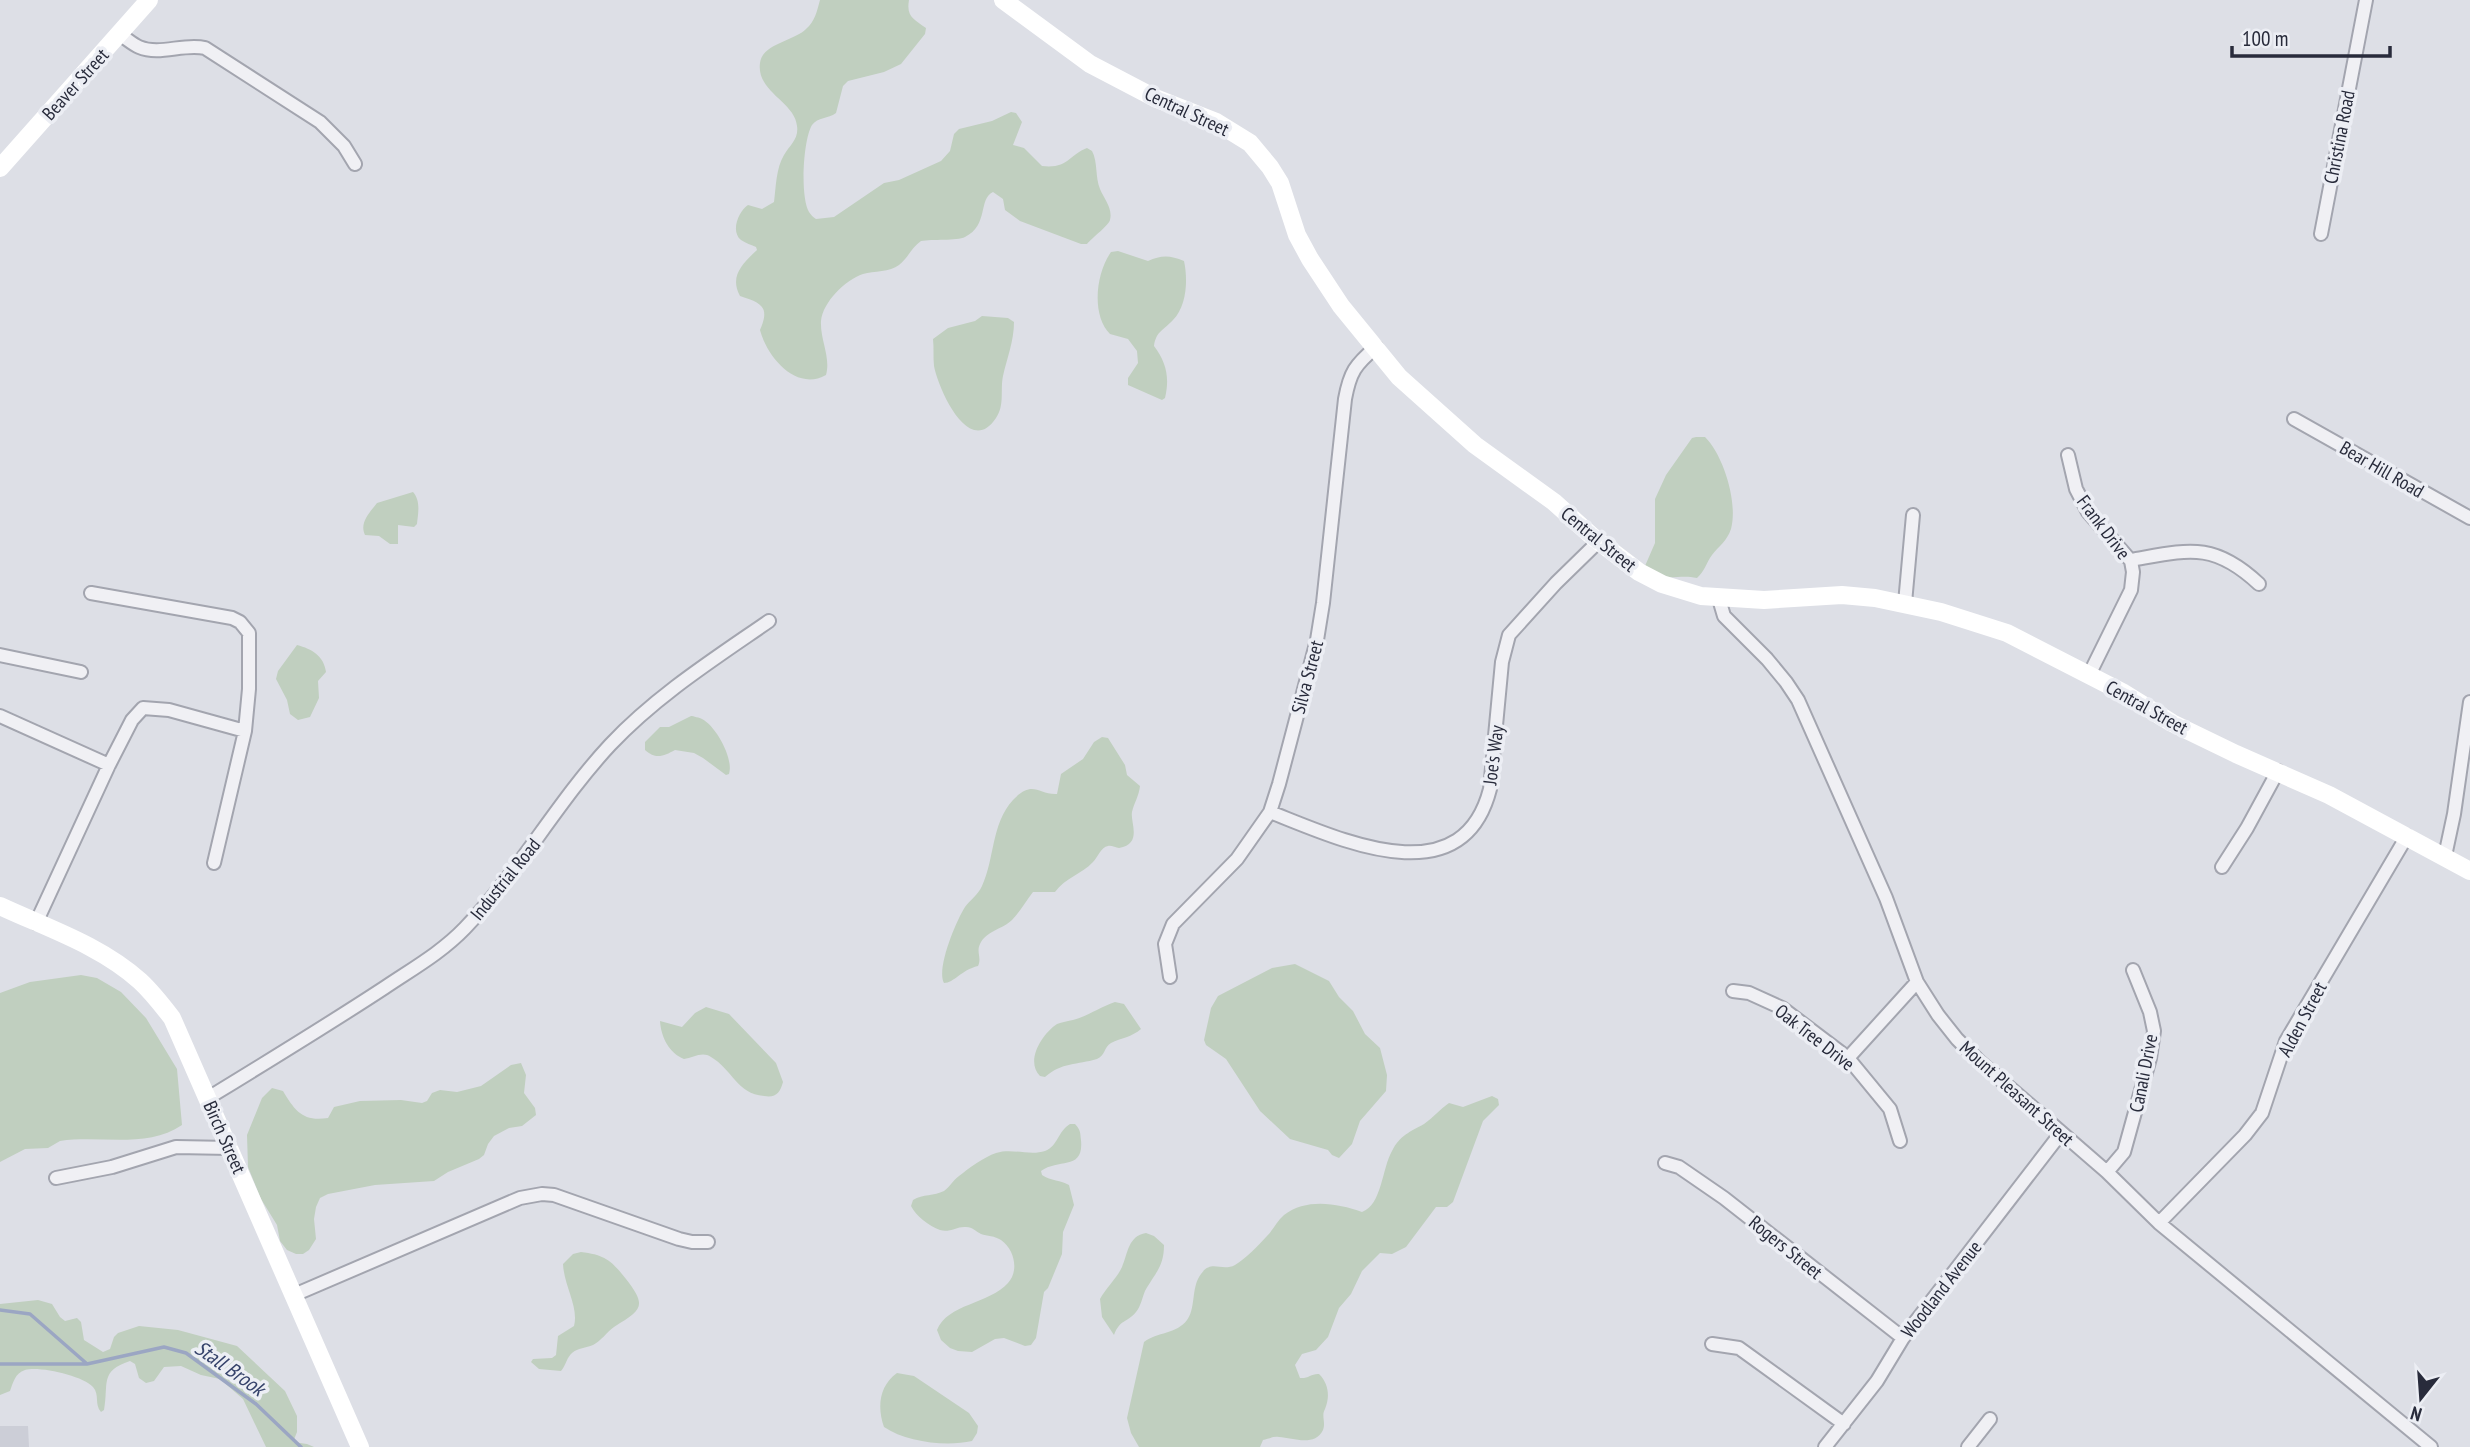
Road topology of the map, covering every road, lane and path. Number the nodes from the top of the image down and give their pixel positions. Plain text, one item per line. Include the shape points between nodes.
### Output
1 (149, 0) edge
2 (1003, 0) edge
3 (2366, 0) edge
4 (120, 34) junction
5 (355, 164) dead end
6 (0, 168) edge
7 (2321, 234) dead end
8 (1376, 347) junction
9 (2294, 419) dead end
10 (2068, 455) dead end
11 (1913, 515) dead end
12 (2470, 518) edge
13 (1599, 541) junction
14 (2131, 561) junction
15 (2259, 584) dead end
16 (91, 593) dead end
17 (1719, 599) junction
18 (1905, 603) junction
19 (769, 621) dead end
20 (0, 655) edge
21 (81, 672) dead end
22 (2089, 675) junction
23 (2470, 702) edge
24 (0, 716) edge
25 (245, 731) junction
26 (109, 765) junction
27 (2278, 771) junction
28 (1270, 812) junction
29 (2407, 836) junction
30 (2445, 856) junction
31 (214, 863) dead end
32 (2222, 867) dead end
33 (2470, 871) edge
34 (0, 906) edge
35 (36, 923) junction
36 (2133, 970) dead end
37 (1170, 977) dead end
38 (1917, 982) junction
39 (1733, 991) dead end
40 (1848, 1058) junction
41 (208, 1098) junction
42 (2061, 1133) junction
43 (1900, 1141) dead end
44 (230, 1147) junction
45 (1665, 1163) dead end
46 (2107, 1172) junction
47 (56, 1178) dead end
48 (2159, 1223) junction
49 (708, 1241) dead end
50 (294, 1295) junction
51 (1903, 1338) junction
52 (1712, 1344) dead end
53 (1990, 1419) dead end
54 (1844, 1424) junction
55 (360, 1447) edge
56 (1825, 1447) edge
57 (1968, 1447) edge
58 (2431, 1447) edge

1 - 4 street, Beaver Street
2 - 8 street, Central Street via 1090,64 1155,98 1216,122 1250,143 1280,183 1297,235 1310,258 1341,306
3 - 7 street, Christina Road
4 - 5 street via 148,49 205,48 320,122
4 - 6 street, Beaver Street
8 - 13 street, Central Street via 1399,377 1475,445
8 - 28 street, Silva Street via 1356,364 1349,379 1324,603
9 - 12 street, Bear Hill Road
10 - 14 street, Frank Drive via 2076,489 2088,512
11 - 18 street
13 - 17 street, Central Street via 1662,584
13 - 28 street, Joe's Way via 1509,635 1502,662 1490,789 1475,823 1460,838 1442,849 1406,853 1327,834
14 - 15 street via 2185,551 2207,552 2243,569
14 - 22 street, Frank Drive via 2131,590
16 - 25 street via 232,618 246,627 250,655
17 - 18 street, Central Street via 1842,595
17 - 38 street, Mount Pleasant Street via 1724,616 1767,659 1798,700 1886,898
18 - 22 street, Central Street via 2007,633
19 - 41 street, Industrial Road via 687,678 624,732 449,943
20 - 21 street
22 - 27 street, Central Street via 2172,723
23 - 30 street
24 - 26 street
25 - 26 street via 169,710 143,708
25 - 31 street
26 - 35 street
27 - 29 street, Central Street
27 - 32 street
28 - 37 street, Silva Street via 1237,859 1173,924 1165,944
29 - 30 street, Central Street
29 - 48 street, Alden Street via 2286,1041 2262,1113
30 - 33 street, Central Street
34 - 35 street, Birch Street
35 - 41 street, Birch Street via 91,947 142,982 172,1018
36 - 46 street, Canali Drive via 2154,1031 2124,1152
38 - 40 street
38 - 42 street, Mount Pleasant Street via 1957,1039
39 - 40 street, Oak Tree Drive via 1782,1008
40 - 43 street, Oak Tree Drive via 1889,1109
41 - 44 street, Birch Street
42 - 46 street, Mount Pleasant Street
42 - 51 street, Woodland Avenue
44 - 47 street via 176,1147
44 - 50 street, Birch Street
45 - 51 street, Rogers Street via 1679,1167 1724,1198
46 - 48 street, Mount Pleasant Street
48 - 58 street, Mount Pleasant Street
49 - 50 street via 679,1239 542,1194 520,1198
50 - 55 street, Birch Street
51 - 54 street, Woodland Avenue
52 - 54 street via 1739,1348
53 - 57 street
54 - 56 street, Woodland Avenue

